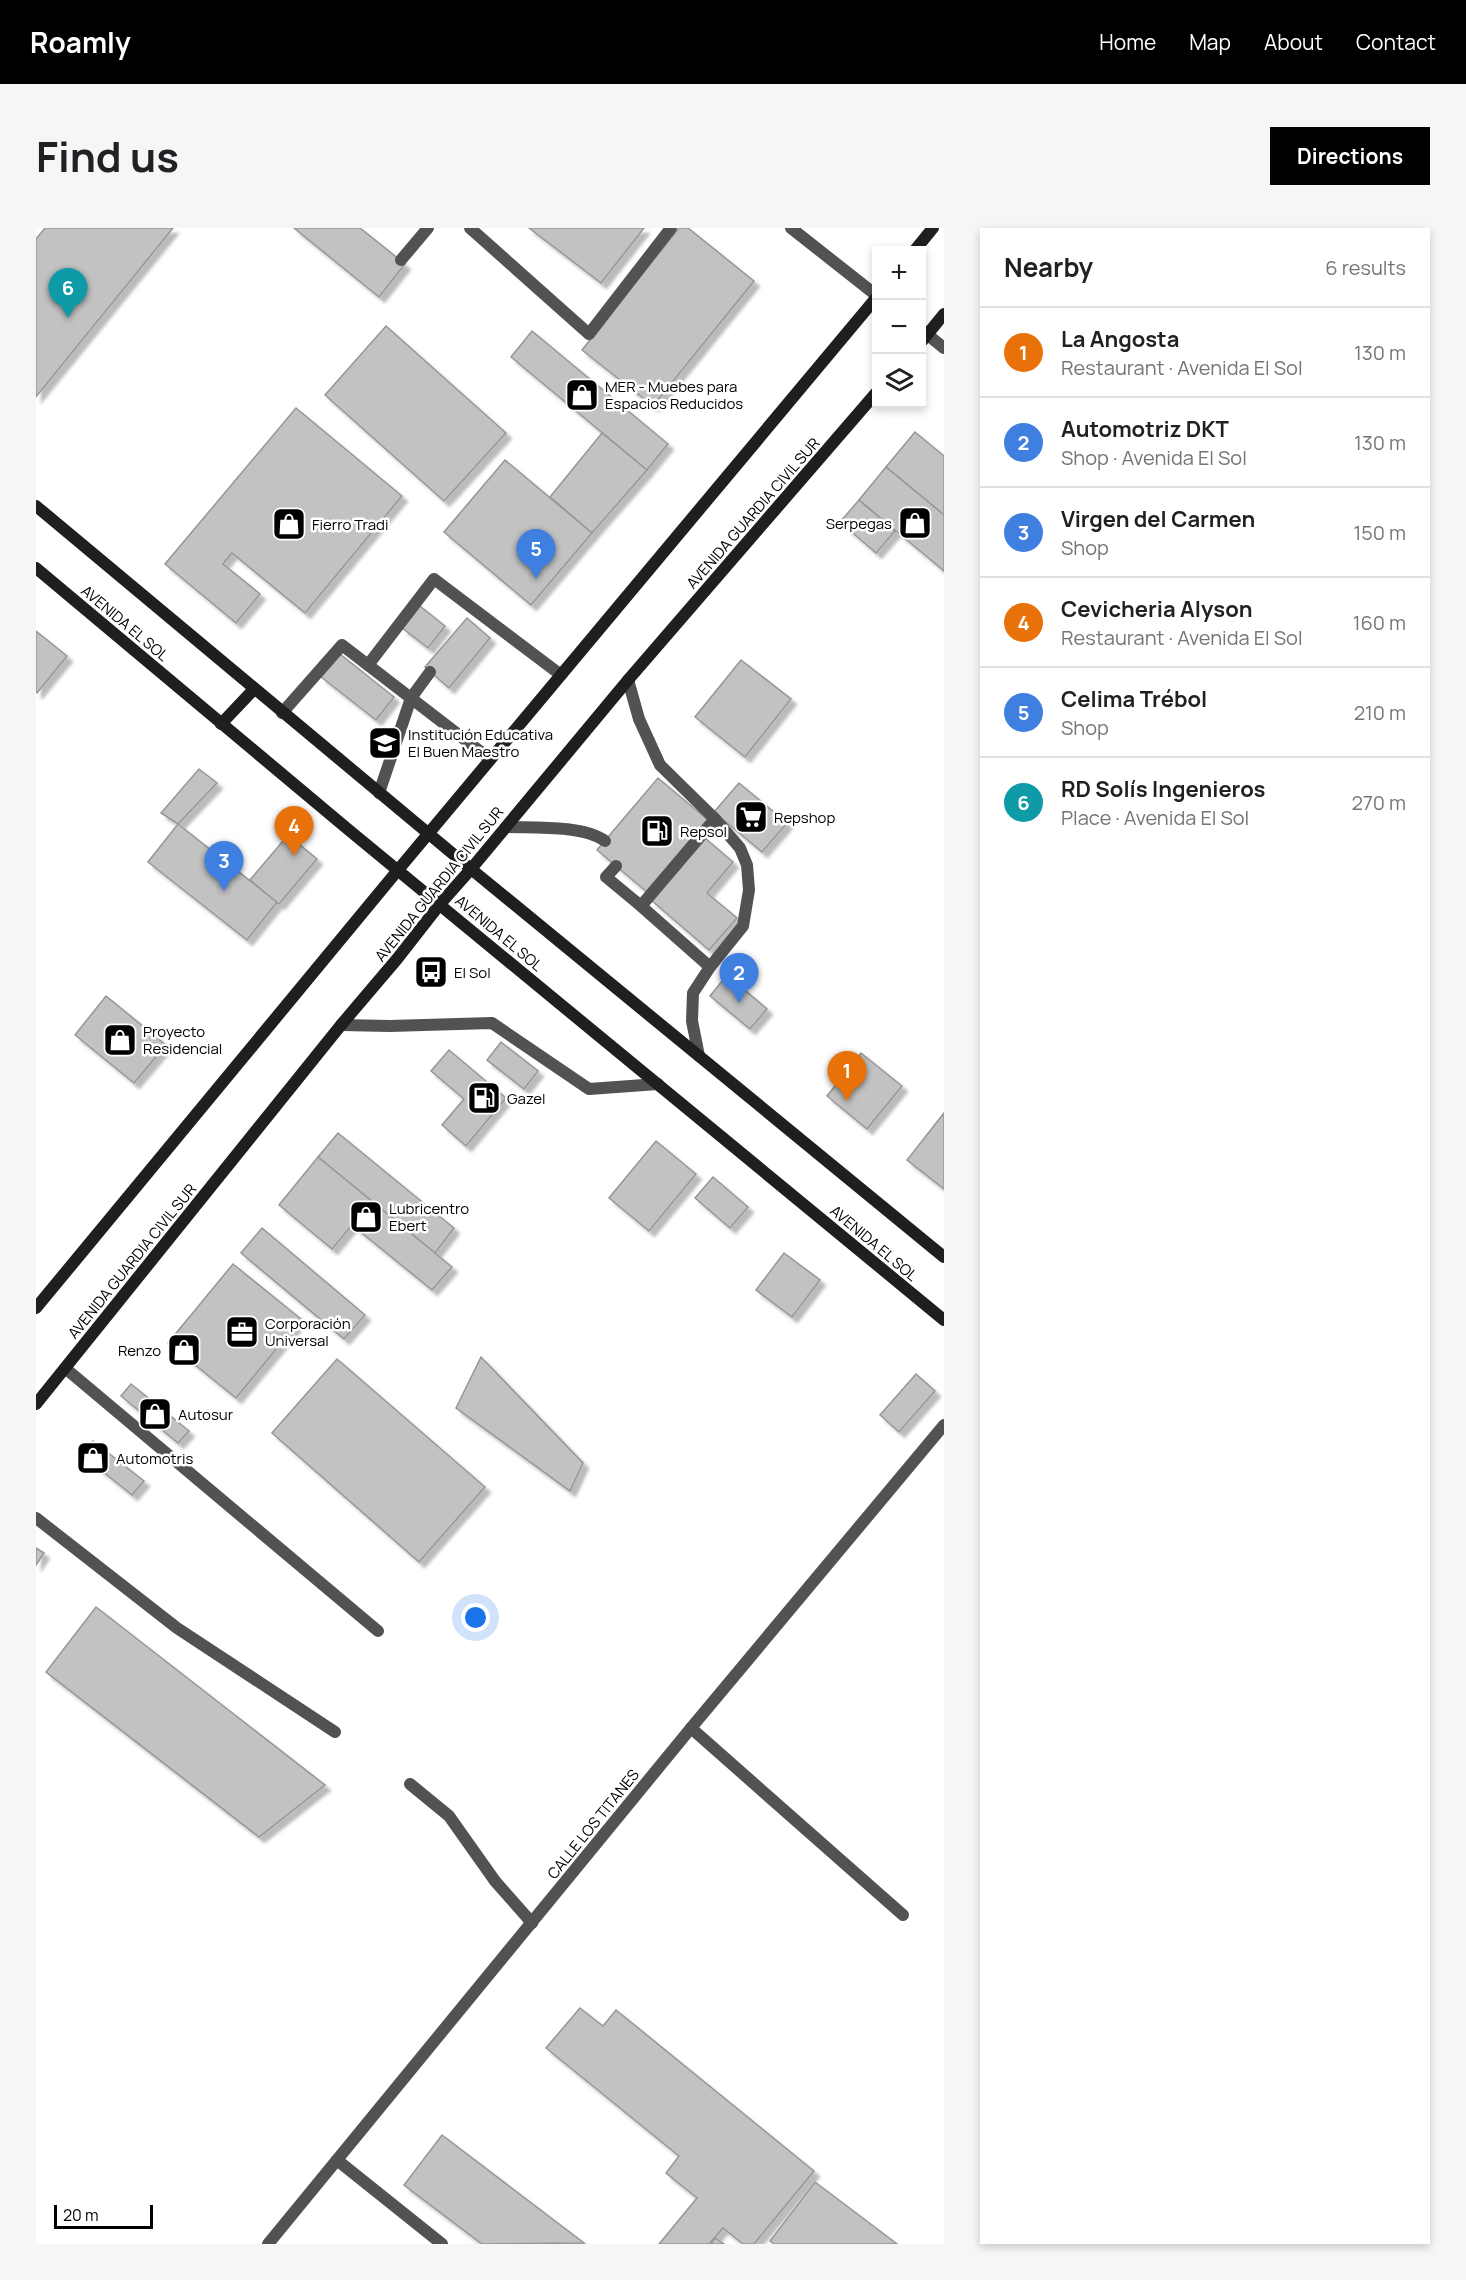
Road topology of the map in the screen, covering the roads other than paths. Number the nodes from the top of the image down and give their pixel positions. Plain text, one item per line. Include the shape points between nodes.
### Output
1 (428, 228) edge
2 (470, 228) edge
3 (671, 228) edge
4 (791, 228) edge
5 (933, 228) edge
6 (918, 246) edge
7 (401, 260) dead end
8 (872, 293) edge
9 (873, 300) edge
10 (944, 314) edge
11 (926, 332) edge
12 (926, 337) edge
13 (944, 348) edge
14 (872, 398) edge
15 (36, 506) edge
16 (36, 568) edge
17 (369, 665) junction
18 (430, 672) dead end
19 (561, 675) junction
20 (628, 680) junction
21 (254, 689) junction
22 (411, 698) junction
23 (282, 713) junction
24 (221, 724) junction
25 (490, 759) junction
26 (379, 793) junction
27 (716, 819) junction
28 (506, 827) junction
29 (429, 833) junction
30 (605, 841) dead end
31 (616, 866) dead end
32 (471, 869) junction
33 (398, 870) junction
34 (440, 904) junction
35 (641, 906) junction
36 (710, 967) junction
37 (341, 1025) junction
38 (699, 1056) junction
39 (658, 1084) junction
40 (944, 1257) edge
41 (36, 1308) edge
42 (944, 1320) edge
43 (65, 1368) junction
44 (36, 1404) edge
45 (944, 1425) edge
46 (36, 1518) edge
47 (378, 1631) dead end
48 (691, 1728) junction
49 (335, 1732) dead end
50 (410, 1784) dead end
51 (903, 1915) dead end
52 (532, 1923) junction
53 (337, 2160) junction
54 (440, 2243) edge
55 (268, 2244) edge

1 - 7 street
2 - 3 street via 589,334
4 - 8 street
5 - 6 main road
9 - 19 main road
10 - 11 main road
12 - 13 street
14 - 20 main road, AVENIDA GUARDIA CIVIL SUR
15 - 21 main road, AVENIDA EL SOL
16 - 24 main road, AVENIDA EL SOL
17 - 19 street via 434,579 474,616
17 - 22 street
17 - 23 street via 342,645
18 - 22 street
19 - 25 main road
20 - 27 street via 639,719 660,765
20 - 28 main road, AVENIDA GUARDIA CIVIL SUR
21 - 23 main road, AVENIDA EL SOL
21 - 24 main road
22 - 25 street
22 - 26 street
23 - 26 main road, AVENIDA EL SOL
24 - 33 main road, AVENIDA EL SOL
25 - 29 main road
26 - 29 main road, AVENIDA EL SOL
27 - 35 street
27 - 36 street via 740,848 747,865 749,890 743,926
28 - 30 street via 595,834
28 - 32 main road, AVENIDA GUARDIA CIVIL SUR
29 - 32 main road, AVENIDA EL SOL
29 - 33 main road
31 - 35 street via 606,877
32 - 34 main road, AVENIDA GUARDIA CIVIL SUR
32 - 38 main road, AVENIDA EL SOL
33 - 34 main road, AVENIDA EL SOL
33 - 41 main road
34 - 37 main road, AVENIDA GUARDIA CIVIL SUR
34 - 39 main road, AVENIDA EL SOL
35 - 36 street
36 - 38 street via 693,993 692,1021
37 - 39 street via 492,1023 589,1089
37 - 43 main road, AVENIDA GUARDIA CIVIL SUR
38 - 40 main road, AVENIDA EL SOL
39 - 42 main road, AVENIDA EL SOL
43 - 44 main road, AVENIDA GUARDIA CIVIL SUR
43 - 47 street
45 - 48 street, CALLE LOS TITANES
46 - 49 street via 177,1628
48 - 51 street
48 - 52 street, CALLE LOS TITANES
50 - 52 street via 449,1816 495,1881
52 - 53 street, CALLE LOS TITANES
53 - 54 street
53 - 55 street, CALLE LOS TITANES

